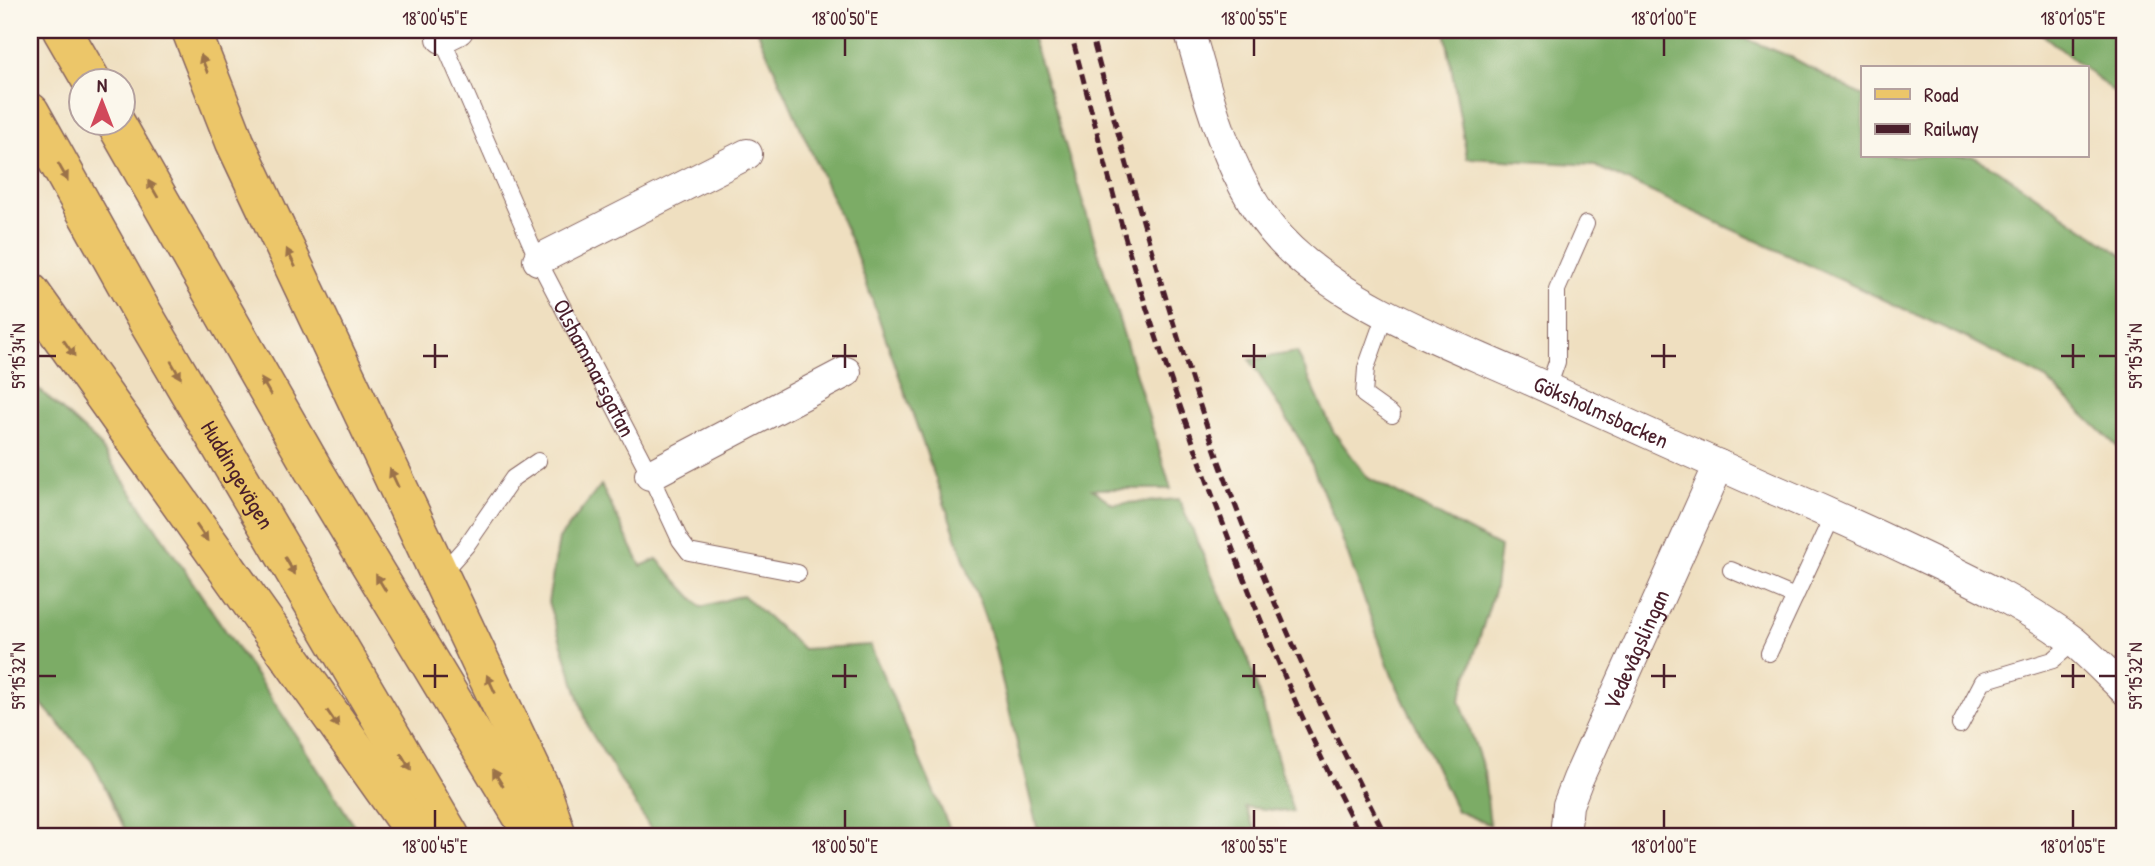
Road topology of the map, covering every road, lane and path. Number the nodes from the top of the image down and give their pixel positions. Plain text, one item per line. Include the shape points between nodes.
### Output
1 (62, 30) edge
2 (191, 30) edge
3 (1189, 30) edge
4 (446, 33) edge
5 (83, 66) edge
6 (30, 113) edge
7 (123, 136) edge
8 (747, 154) dead end
9 (1586, 224) dead end
10 (538, 260) junction
11 (30, 292) edge
12 (1385, 313) junction
13 (846, 372) dead end
14 (1548, 388) junction
15 (1392, 415) dead end
16 (538, 461) dead end
17 (1719, 465) junction
18 (650, 475) junction
19 (1833, 515) junction
20 (1731, 570) dead end
21 (799, 573) dead end
22 (440, 576) junction
23 (1795, 597) junction
24 (2074, 642) junction
25 (1769, 653) dead end
26 (2125, 690) edge
27 (1960, 725) dead end
28 (417, 836) edge
29 (450, 836) edge
30 (534, 836) edge
31 (557, 836) edge
32 (1565, 836) edge

1 - 5 main road
22 -> 2 main road via 235,142
3 - 12 street, Göksholmsbacken via 1213,113 1233,164 1261,214 1290,249 1330,281
4 - 10 lane, Olshammarsgatan
6 -> 29 main road, Huddingevägen
30 -> 7 main road via 313,469
8 - 10 street
9 - 14 lane via 1557,290 1557,362
10 - 18 lane, Olshammarsgatan
11 -> 28 main road
12 - 14 street, Göksholmsbacken
12 - 15 lane via 1366,368 1364,395
13 - 18 street
14 - 17 street, Göksholmsbacken
16 - 22 lane via 513,478
17 - 19 street, Göksholmsbacken
17 - 32 street, Vedevågslingan via 1578,779 1568,805
18 - 21 lane, Olshammarsgatan via 689,552
19 - 23 lane
19 - 24 street, Göksholmsbacken via 2001,595
20 - 23 lane
31 -> 22 main road via 543,794
23 - 25 lane
24 - 26 street, Göksholmsbacken
24 - 27 lane via 2053,660 1983,681

